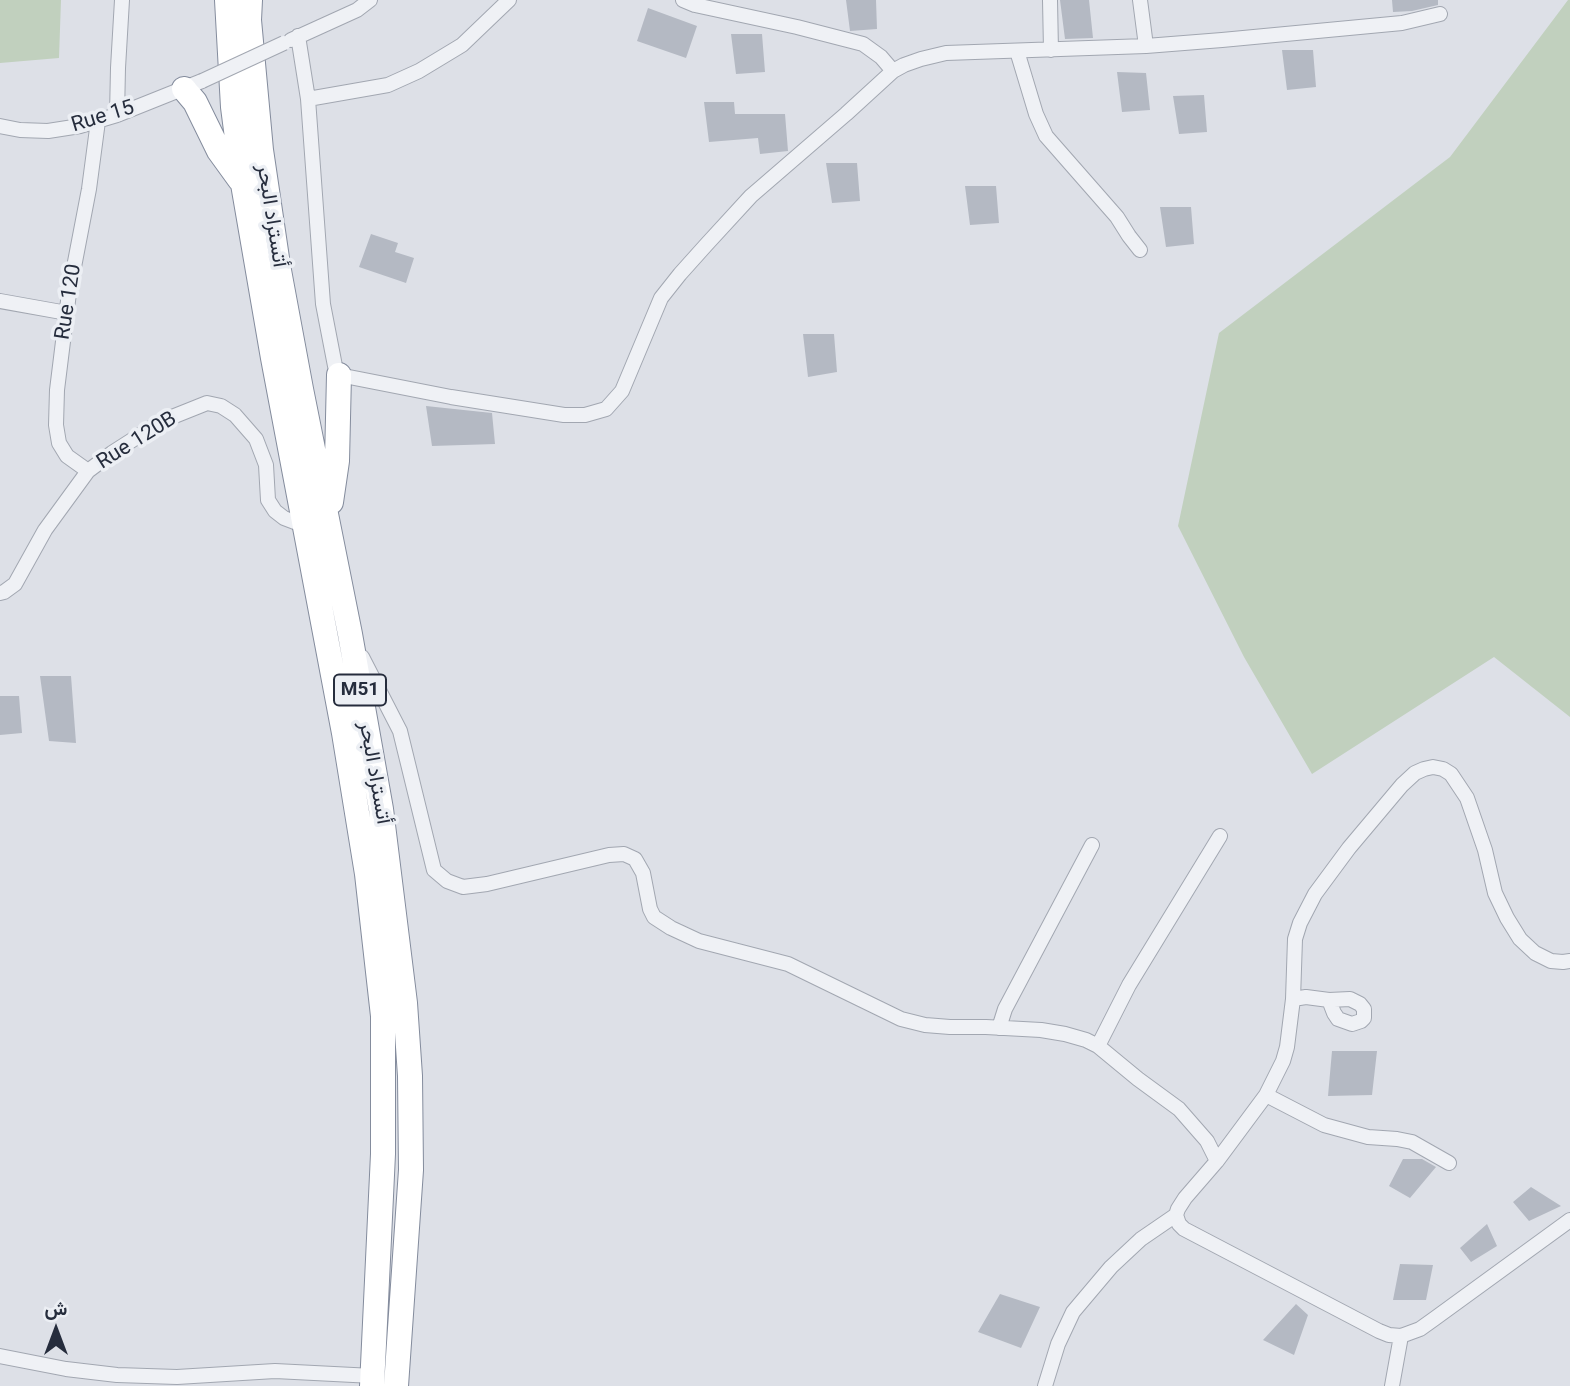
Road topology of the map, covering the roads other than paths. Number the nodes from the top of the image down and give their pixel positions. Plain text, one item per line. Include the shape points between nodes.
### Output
1 (122, 0) edge
2 (227, 0) edge
3 (250, 0) edge
4 (370, 0) edge
5 (509, 0) edge
6 (683, 0) edge
7 (1050, 0) edge
8 (1140, 0) edge
9 (1440, 14) dead end
10 (291, 40) junction
11 (1146, 46) junction
12 (1051, 50) junction
13 (1017, 51) junction
14 (893, 71) junction
15 (193, 85) junction
16 (308, 99) junction
17 (117, 115) junction
18 (98, 121) junction
19 (0, 126) edge
20 (243, 184) junction
21 (1140, 250) dead end
22 (0, 301) edge
23 (67, 313) junction
24 (339, 375) junction
25 (88, 471) junction
26 (316, 525) junction
27 (0, 593) edge
28 (350, 634) junction
29 (1220, 836) dead end
30 (1092, 845) dead end
31 (1570, 961) edge
32 (1293, 999) junction
33 (1329, 1000) dead end
34 (999, 1027) junction
35 (1098, 1046) junction
36 (1266, 1095) junction
37 (1217, 1161) junction
38 (1449, 1163) dead end
39 (1176, 1215) junction
40 (1570, 1220) edge
41 (1401, 1336) junction
42 (0, 1356) edge
43 (381, 1383) edge
44 (1045, 1386) edge
45 (1392, 1386) edge

1 - 17 street
2 - 20 highway, أتستراد البحر / M51
3 - 26 highway, أتستراد البحر / M51 via 261,150
4 - 10 street, Rue 15
5 - 16 street via 461,45 419,72 388,85
6 - 14 street via 863,44
7 - 12 street
8 - 11 street
9 - 11 street via 1402,23
10 - 15 street, Rue 15, bridge
10 - 16 street
11 - 12 street
12 - 13 street
13 - 14 street via 921,58
13 - 21 street via 1046,136
14 - 24 street via 751,196 680,274 661,299 622,391 606,409 564,415
15 - 17 street, Rue 15
15 - 20 highway via 195,102 219,151
16 - 24 street via 323,304
17 - 18 street, Rue 15
18 - 19 street, Rue 15 via 48,131
18 - 23 street, Rue 120
20 - 26 highway, أتستراد البحر / M51 via 273,358
22 - 23 street
23 - 25 street, Rue 120 via 56,425 67,456
24 - 26 highway via 337,461
25 - 26 street, Rue 120B via 162,421 207,403 221,406 256,439 266,465 268,500 275,511 284,518
25 - 27 street, Rue 120B via 45,530 15,584
26 - 28 highway, أتستراد البحر / M51
26 - 43 highway, أتستراد البحر / M51 via 383,1016
28 - 34 street via 400,731 434,870 447,881 463,887 487,884 624,854 635,859 643,873 654,917 699,941 788,964 901,1019 925,1025
28 - 43 highway, أتستراد البحر / M51 via 383,822 408,1052 411,1170
29 - 35 street via 1129,985
30 - 34 street
31 - 32 street via 1551,961 1520,939 1495,892 1467,798 1451,774 1433,767 1415,773 1402,785 1315,894 1296,939
32 - 33 street
32 - 36 street via 1287,1047
34 - 35 street via 1065,1034
35 - 37 street via 1179,1109 1207,1141
36 - 37 street
36 - 38 street via 1324,1125 1412,1142
37 - 39 street
39 - 41 street via 1184,1229 1379,1331
39 - 44 street via 1141,1239 1073,1312
40 - 41 street via 1420,1329
41 - 45 street
42 - 43 street via 117,1375 177,1377 275,1371

